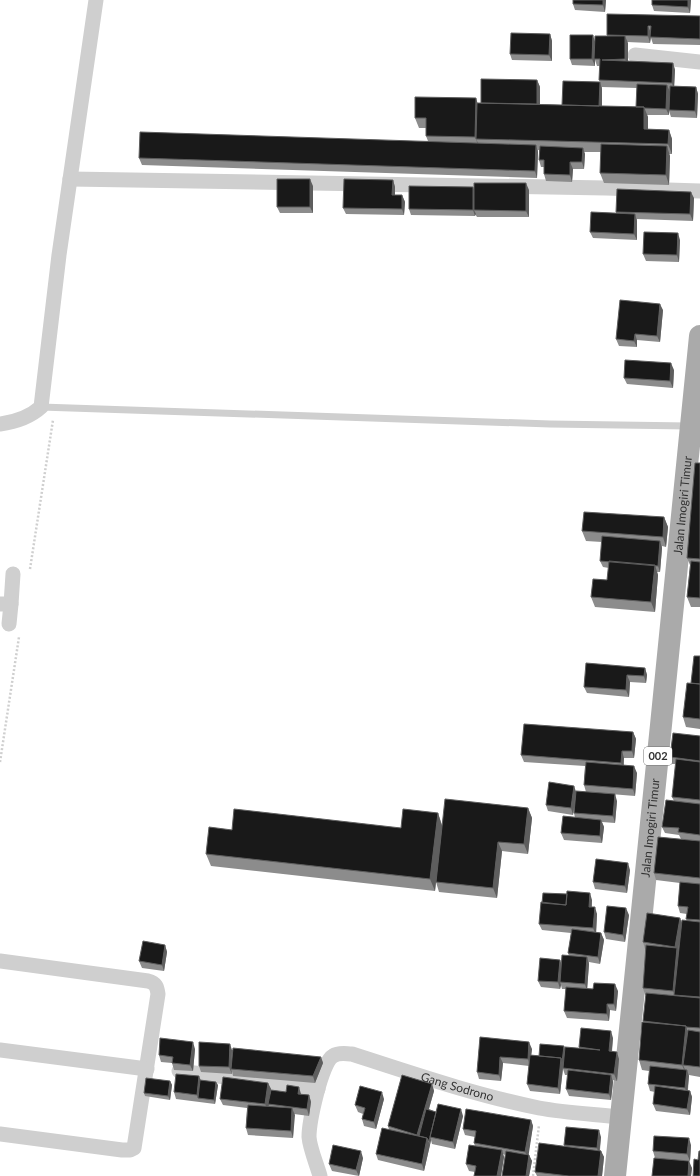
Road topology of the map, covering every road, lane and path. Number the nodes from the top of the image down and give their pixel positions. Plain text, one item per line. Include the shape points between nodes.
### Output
1 (96, 0) edge
2 (635, 54) dead end
3 (700, 62) edge
4 (70, 179) junction
5 (700, 191) edge
6 (700, 336) edge
7 (42, 407) junction
8 (0, 424) edge
9 (694, 435) edge
10 (13, 574) dead end
11 (5, 604) edge
12 (9, 624) dead end
13 (0, 961) edge
14 (0, 1050) edge
15 (147, 1069) junction
16 (178, 1071) edge
17 (318, 1089) junction
18 (541, 1108) junction
19 (621, 1117) junction
20 (0, 1134) edge
21 (320, 1176) edge
22 (533, 1176) edge
23 (615, 1176) edge

1 - 4 street
2 - 3 street
4 - 5 street
4 - 7 street
6 - 9 main road, Jalan Imogiri Timur / 002
7 - 8 street via 34,414
7 - 9 lane via 550,424
9 - 19 main road, Jalan Imogiri Timur / 002
10 - 11 street
11 - 12 street
13 - 15 street via 110,975 155,984 158,994
14 - 15 street
15 - 20 street via 134,1148 130,1150
16 - 17 street
17 - 18 street, Gang Sodrono via 329,1060 334,1056 352,1054 460,1088
17 - 21 street via 309,1138
18 - 19 street, Gang Sodrono
18 - 22 path
19 - 23 main road, Jalan Imogiri Timur / 002

